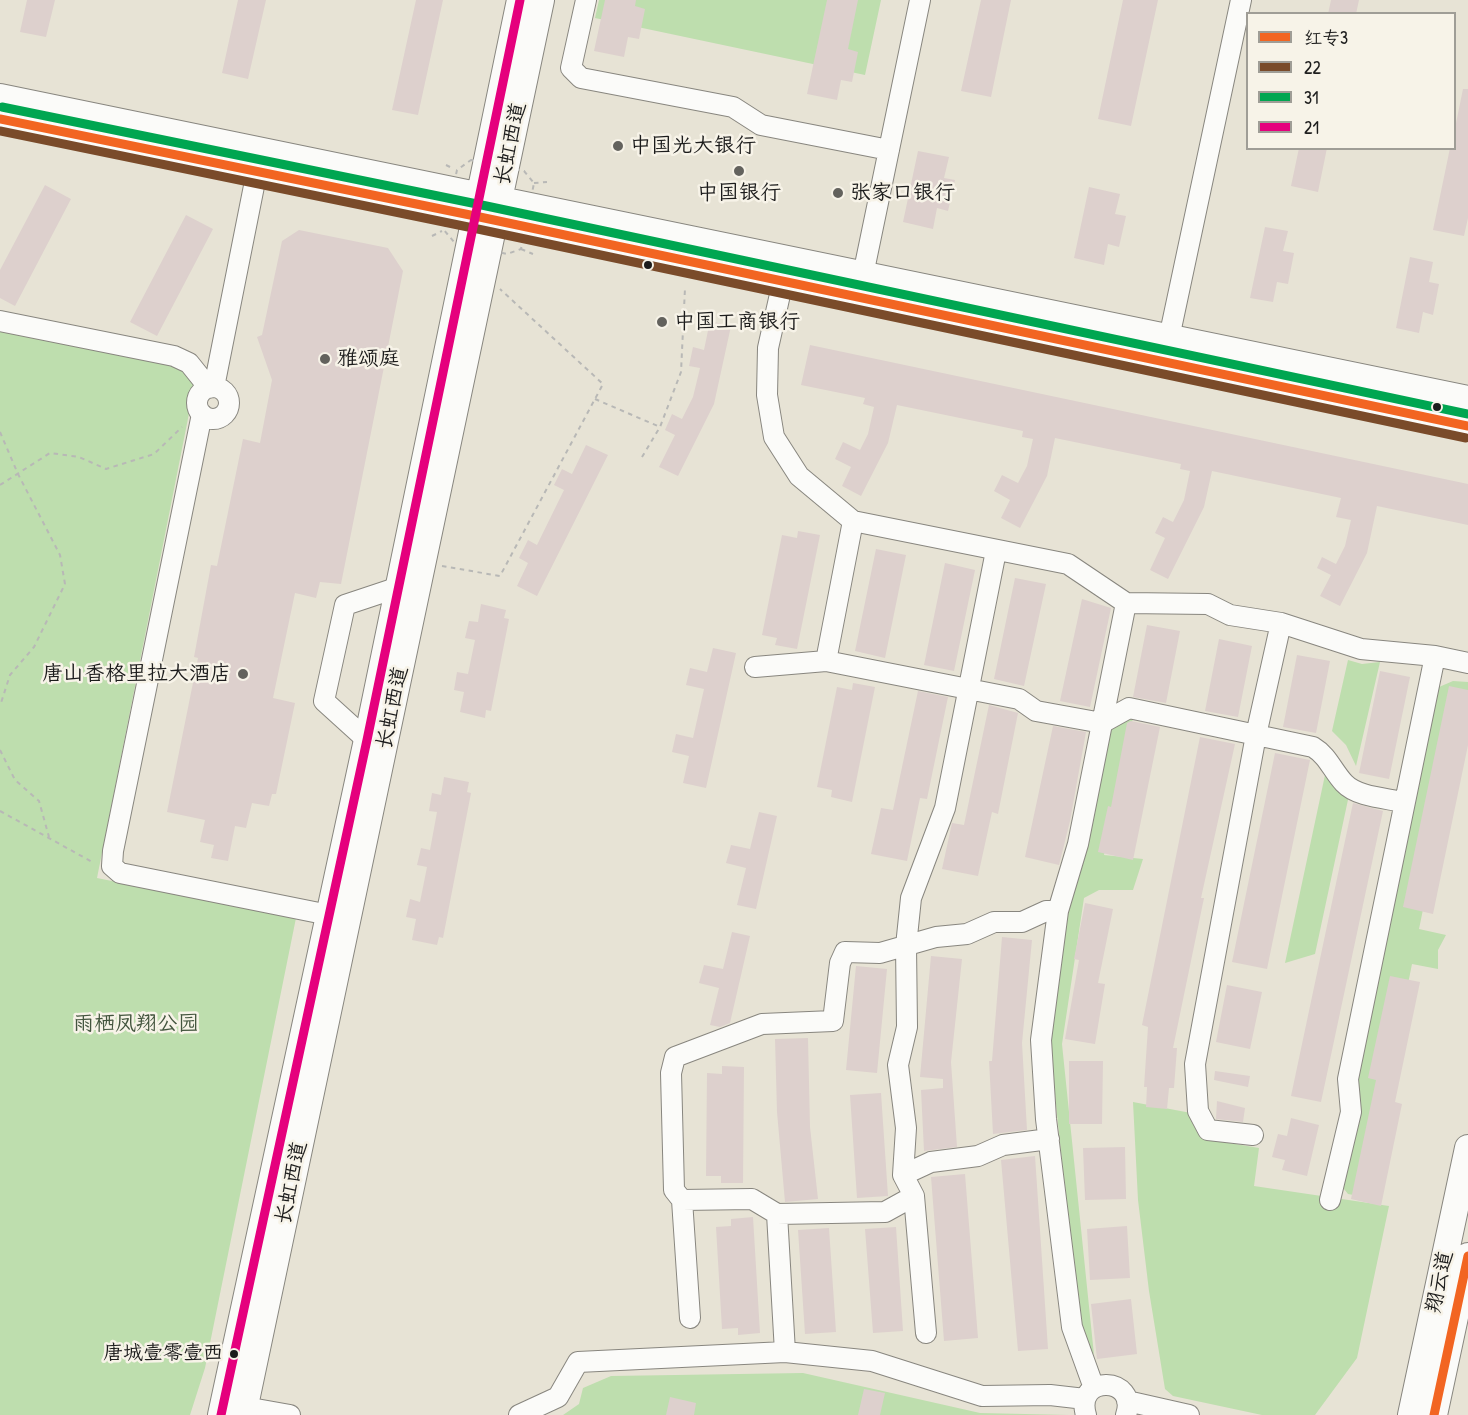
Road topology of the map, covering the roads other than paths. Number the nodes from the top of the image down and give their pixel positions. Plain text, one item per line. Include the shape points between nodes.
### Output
1 (520, 0) edge
2 (541, 0) edge
3 (586, 0) edge
4 (920, 0) edge
5 (1240, 0) edge
6 (0, 97) edge
7 (0, 119) edge
8 (889, 150) junction
9 (257, 171) junction
10 (487, 208) junction
11 (863, 275) junction
12 (783, 281) junction
13 (0, 321) edge
14 (1169, 338) junction
15 (211, 387) junction
16 (1468, 399) edge
17 (1468, 426) edge
18 (853, 521) junction
19 (996, 550) junction
20 (396, 588) junction
21 (1126, 603) junction
22 (1281, 623) junction
23 (1435, 656) junction
24 (826, 660) junction
25 (1468, 663) edge
26 (755, 667) dead end
27 (969, 689) junction
28 (1102, 723) junction
29 (1256, 735) junction
30 (367, 740) junction
31 (1403, 802) junction
32 (1058, 911) junction
33 (329, 915) junction
34 (906, 946) junction
35 (1253, 1135) dead end
36 (1049, 1139) junction
37 (1468, 1148) edge
38 (903, 1175) junction
39 (914, 1196) junction
40 (682, 1200) junction
41 (1330, 1200) dead end
42 (777, 1214) junction
43 (1468, 1256) edge
44 (690, 1318) dead end
45 (926, 1333) dead end
46 (785, 1352) junction
47 (1088, 1401) edge
48 (1126, 1408) edge
49 (236, 1412) edge
50 (290, 1415) edge
51 (519, 1415) edge
52 (1189, 1415) edge
53 (1411, 1415) edge
54 (1434, 1415) edge

1 - 10 main road, 长虹西道
2 - 10 main road, 长虹西道
3 - 8 street via 571,68 581,78 733,107 761,125
4 - 8 street
5 - 14 street
6 - 10 main road
7 - 9 main road
8 - 11 street
9 - 10 main road
9 - 15 street
10 - 11 main road
10 - 12 main road
10 - 20 main road, 长虹西道
10 - 49 main road, 长虹西道
11 - 14 main road
12 - 17 main road
12 - 18 street via 768,348 767,395 774,437 799,476
13 - 15 street via 174,356 189,363
14 - 16 main road
15 - 33 street via 198,399 112,866 120,873
18 - 19 street
18 - 24 street
19 - 21 street via 1068,564
19 - 27 street
20 - 30 main road, 长虹西道
20 - 30 street via 345,605 324,701
21 - 22 street via 1208,604 1230,615
21 - 28 street
22 - 23 street via 1361,649
22 - 29 street
23 - 25 street
23 - 31 street
24 - 26 street
24 - 27 street
27 - 28 street via 1019,699 1036,711
27 - 34 street via 945,808 911,898
28 - 29 street via 1129,708
28 - 32 street via 1078,844
29 - 31 street via 1312,747 1324,754 1345,784 1355,791
29 - 35 street via 1194,1064 1198,1111 1208,1130
30 - 33 main road, 长虹西道
31 - 41 street via 1348,1079 1351,1112
32 - 34 street via 1046,911 1022,922 994,922 967,934 936,937
32 - 36 street via 1041,1040
33 - 49 main road, 长虹西道
34 - 38 street via 908,1027 898,1065 906,1128
34 - 40 street via 880,953 845,952 840,963 833,1021 762,1024 675,1057 671,1073 674,1190
36 - 38 street via 1003,1145 978,1156 931,1162
36 - 47 street via 1072,1327
37 - 53 main road, 翔云道
38 - 39 street
39 - 42 street via 885,1212
39 - 45 street
40 - 42 street via 752,1199
40 - 44 street
42 - 46 street
43 - 54 main road, 翔云道
46 - 47 street via 872,1361 982,1396 1050,1395
46 - 51 street via 578,1362 558,1397
47 - 48 street via 1107,1384 1120,1389
48 - 52 street
49 - 50 street

